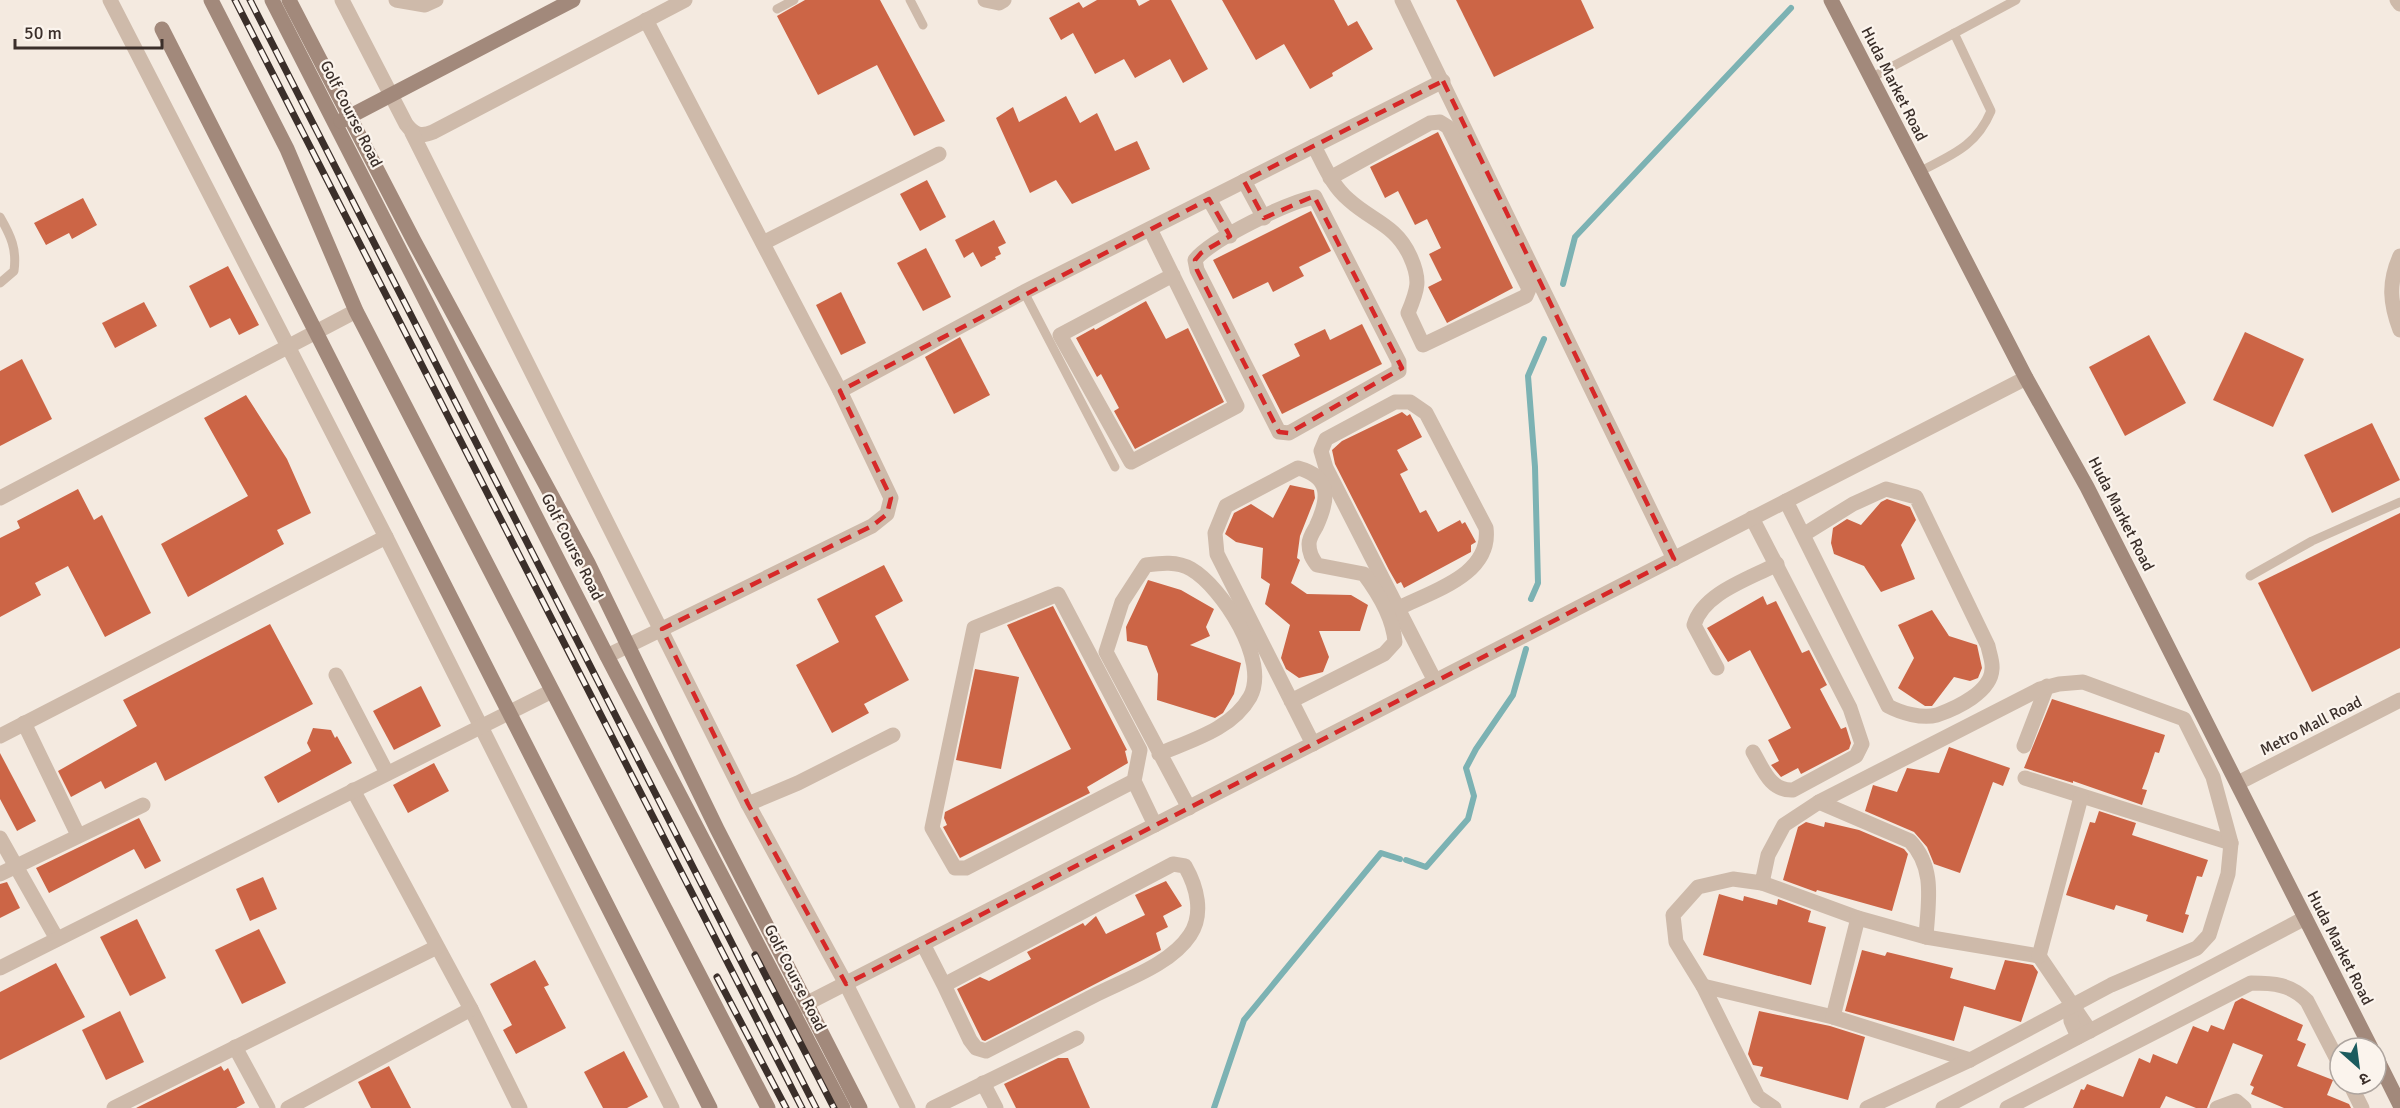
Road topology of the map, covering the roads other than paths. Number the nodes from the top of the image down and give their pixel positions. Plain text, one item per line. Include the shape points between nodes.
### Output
1 (110, 0) edge
2 (211, 0) edge
3 (272, 0) edge
4 (290, 0) edge
5 (342, 0) edge
6 (396, 0) edge
7 (436, 0) edge
8 (573, 0) edge
9 (685, 0) edge
10 (794, 0) edge
11 (910, 0) edge
12 (985, 0) edge
13 (1004, 0) edge
14 (1402, 0) edge
15 (1831, 0) edge
16 (2016, 0) edge
17 (2397, 0) edge
18 (2400, 4) edge
19 (777, 9) dead end
20 (646, 20) junction
21 (923, 25) dead end
22 (162, 29) dead end
23 (1954, 33) junction
24 (1871, 78) junction
25 (1443, 81) junction
26 (392, 95) junction
27 (350, 116) junction
28 (336, 124) junction
29 (412, 133) junction
30 (1314, 146) junction
31 (939, 154) dead end
32 (1919, 172) junction
33 (1330, 178) junction
34 (1244, 181) junction
35 (1209, 199) junction
36 (0, 217) edge
37 (1264, 218) junction
38 (1150, 229) junction
39 (1230, 236) junction
40 (763, 243) junction
41 (2400, 256) edge
42 (1173, 275) junction
43 (0, 283) edge
44 (1024, 292) junction
45 (356, 312) junction
46 (2400, 330) edge
47 (317, 333) junction
48 (287, 349) junction
49 (2026, 378) junction
50 (840, 391) junction
51 (1115, 467) dead end
52 (0, 498) edge
53 (1785, 501) junction
54 (2400, 502) edge
55 (1752, 518) junction
56 (1803, 535) junction
57 (386, 537) junction
58 (1674, 559) junction
59 (1777, 564) junction
60 (2250, 576) dead end
61 (1399, 608) junction
62 (662, 629) junction
63 (628, 646) junction
64 (607, 657) junction
65 (1717, 668) dead end
66 (336, 675) dead end
67 (1435, 681) junction
68 (2047, 687) junction
69 (552, 691) junction
70 (2400, 700) edge
71 (1291, 701) junction
72 (509, 713) junction
73 (24, 723) junction
74 (481, 727) junction
75 (893, 735) dead end
76 (0, 736) edge
77 (1313, 744) junction
78 (2024, 746) dead end
79 (1753, 752) dead end
80 (1160, 754) junction
81 (387, 773) junction
82 (2025, 778) dead end
83 (1134, 781) junction
84 (2238, 783) junction
85 (353, 790) junction
86 (2081, 797) junction
87 (1819, 802) junction
88 (748, 804) junction
89 (143, 805) dead end
90 (1189, 808) junction
91 (1155, 825) junction
92 (78, 835) junction
93 (0, 838) edge
94 (2231, 843) junction
95 (15, 866) junction
96 (0, 874) edge
97 (1762, 883) junction
98 (1858, 918) junction
99 (2305, 918) junction
100 (1926, 937) junction
101 (57, 939) junction
102 (923, 944) junction
103 (437, 948) junction
104 (2039, 956) junction
105 (0, 968) edge
106 (846, 984) junction
107 (944, 985) junction
108 (1703, 986) junction
109 (807, 1004) junction
110 (2070, 1005) junction
111 (471, 1010) junction
112 (792, 1011) junction
113 (1833, 1017) junction
114 (2084, 1034) junction
115 (2365, 1036) edge
116 (1077, 1038) dead end
117 (2328, 1042) edge
118 (235, 1047) junction
119 (1970, 1060) junction
120 (2388, 1082) edge
121 (983, 1083) junction
122 (2400, 1105) edge
123 (941, 1106) edge
124 (114, 1108) edge
125 (268, 1108) edge
126 (288, 1108) edge
127 (520, 1108) edge
128 (672, 1108) edge
129 (710, 1108) edge
130 (768, 1108) edge
131 (843, 1108) edge
132 (860, 1108) edge
133 (908, 1108) edge
134 (996, 1108) edge
135 (1773, 1108) edge
136 (1867, 1108) edge
137 (1943, 1108) edge
138 (2007, 1108) edge
139 (2217, 1108) edge
140 (2244, 1108) edge

1 - 48 street
2 - 45 street via 287,149
3 - 28 street, Golf Course Road
4 - 27 street
5 - 26 street
6 - 7 street via 425,5
8 - 26 street
9 - 20 street
10 - 19 lane
11 - 21 lane
12 - 13 street
14 - 25 street
15 - 24 street, Huda Market Road
16 - 23 lane
17 - 18 street
20 - 29 street via 433,132
20 - 40 street
22 - 47 street
23 - 24 lane
23 - 32 lane via 1991,111 1983,131 1962,149
24 - 32 street, Huda Market Road
25 - 30 street
25 - 58 street
26 - 27 street
26 - 29 street
27 - 28 street
27 - 63 street via 588,563
28 - 64 street, Golf Course Road
29 - 62 street
30 - 33 street
30 - 34 street
31 - 40 street
32 - 49 street, Huda Market Road
33 - 33 street via 1349,201 1390,228 1406,246 1419,273 1408,313 1423,345 1526,296 1529,289 1448,127 1440,122 1430,123
34 - 35 street
34 - 37 street
35 - 38 street
35 - 39 street
36 - 43 lane via 16,255 14,271
37 - 39 street
37 - 39 street via 1315,197 1399,362 1399,371 1382,382 1289,433 1279,432 1274,424 1197,270 1195,260
38 - 42 street
38 - 44 street
40 - 50 street
41 - 46 street via 2392,274 2390,294
42 - 42 street via 1237,406 1131,462 1059,335
44 - 50 street
44 - 51 lane
45 - 47 street
45 - 69 street
47 - 48 street
47 - 72 street
48 - 52 street
48 - 57 street
49 - 53 street
49 - 84 street, Huda Market Road via 2087,487
50 - 62 street via 891,498 886,514 872,526
53 - 55 street
53 - 56 street
54 - 60 lane via 2312,542
55 - 58 street
55 - 59 street
56 - 56 street via 1888,706 1903,714 1936,715 1986,686 1992,669 1988,646 1916,497 1886,489
57 - 73 street
57 - 74 street
58 - 67 street
59 - 65 street via 1707,602 1698,612 1694,625
59 - 79 street via 1850,708 1862,744 1856,756 1793,790 1784,790 1768,779
61 - 61 street via 1326,468 1321,451 1326,439 1395,402 1410,402 1426,413 1486,528 1488,540 1470,571
61 - 67 street
62 - 63 street
62 - 88 street
63 - 64 street
63 - 109 street
64 - 112 street, Golf Course Road
66 - 81 street
67 - 77 street
68 - 78 street
68 - 87 street
68 - 94 street via 2083,682 2184,719 2213,777
69 - 72 street
69 - 130 street
70 - 84 street, Metro Mall Road
71 - 71 street via 1217,554 1215,533 1226,506 1298,468 1312,472 1324,483 1325,497 1309,541 1311,556 1317,565 1364,574 1377,592 1394,630 1395,642 1384,654
71 - 77 street
72 - 74 street
72 - 129 street
73 - 76 street
73 - 92 street
74 - 81 street
74 - 128 street
75 - 88 street
77 - 90 street
80 - 80 street via 1106,652 1122,602 1146,565 1166,562 1189,568 1214,586 1246,642 1257,678 1250,696 1230,722
80 - 90 street
81 - 85 street
82 - 86 street
83 - 83 street via 1140,750 1058,594 974,628 932,828 955,868 966,868
83 - 91 street
84 - 99 street, Huda Market Road
85 - 101 street
85 - 103 street
86 - 94 street
86 - 104 street
87 - 97 street via 1784,825 1768,855
87 - 100 street via 1910,841 1918,850 1930,883
88 - 106 street
89 - 92 street
90 - 91 street
91 - 102 street
92 - 95 street
93 - 95 street
94 - 110 street via 2228,874 2213,927 2204,942
95 - 96 street
95 - 101 street
97 - 98 street
97 - 108 street via 1733,879 1698,887 1673,915 1676,942
98 - 100 street
98 - 113 street
99 - 114 street
99 - 115 street, Huda Market Road
100 - 104 street
101 - 105 street
102 - 106 street
102 - 107 street
103 - 111 street
103 - 118 street
104 - 110 street
106 - 109 street
106 - 133 street
107 - 107 street via 970,1040 976,1048 986,1051 1180,948 1191,933 1199,909 1192,877 1185,866 1173,864
108 - 113 street
108 - 135 street via 1758,1097
109 - 112 street
109 - 132 street
110 - 114 street via 2082,1016
110 - 119 street
111 - 126 street
111 - 127 street
112 - 131 street, Golf Course Road
113 - 119 street
114 - 137 street
116 - 121 street
117 - 138 street via 2301,994 2283,985 2251,983
118 - 124 street
118 - 125 street
119 - 136 street
120 - 122 street
121 - 123 street
121 - 134 street
139 - 140 street via 2236,1101

